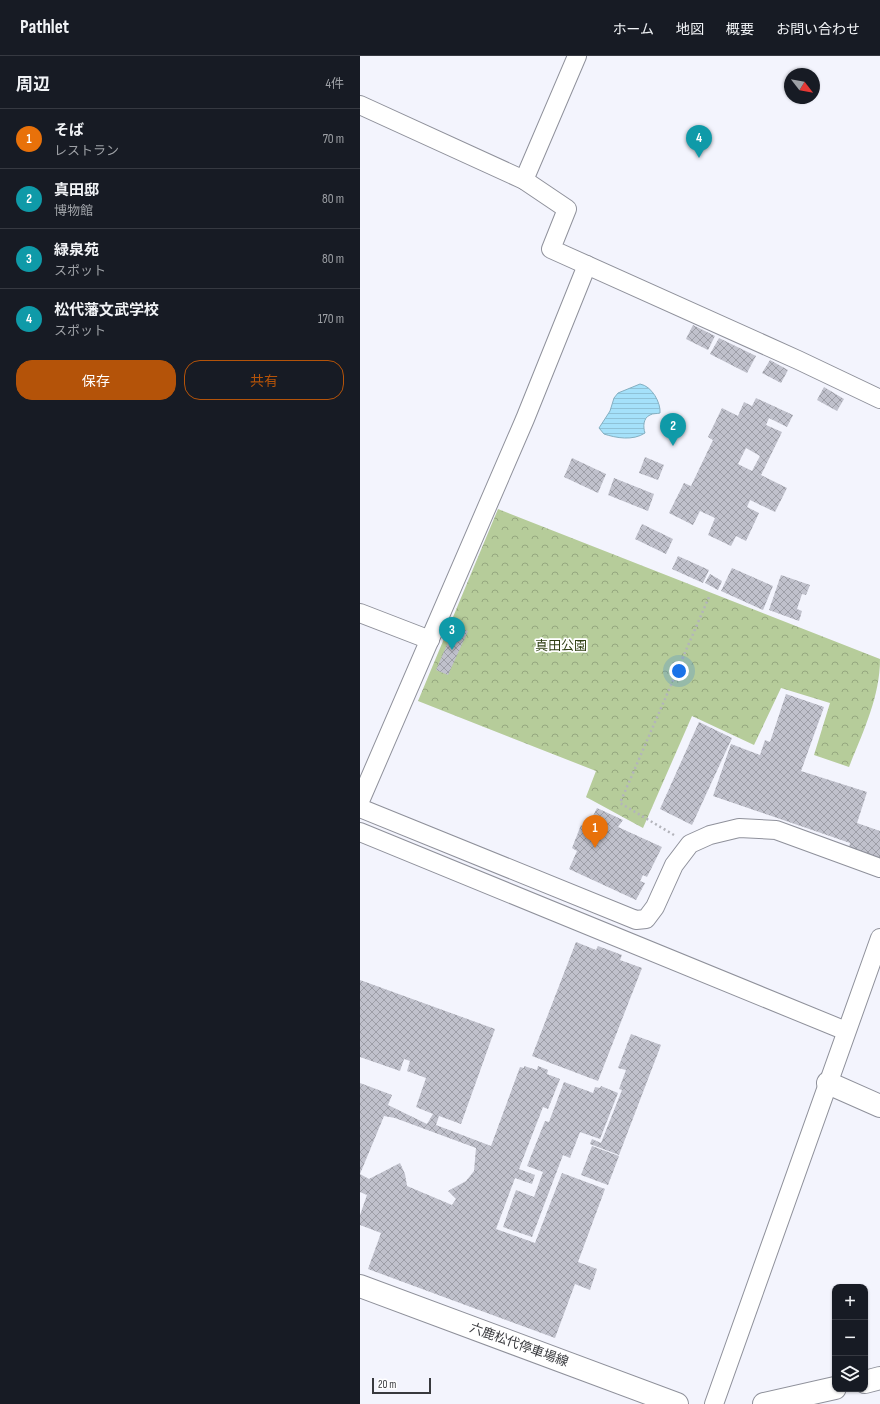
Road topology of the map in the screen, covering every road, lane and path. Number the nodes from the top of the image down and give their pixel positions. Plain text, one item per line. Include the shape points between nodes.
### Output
1 (577, 56) edge
2 (360, 105) edge
3 (524, 180) junction
4 (587, 265) junction
5 (880, 399) edge
6 (709, 597) dead end
7 (360, 613) edge
8 (430, 640) junction
9 (360, 801) edge
10 (360, 808) edge
11 (360, 832) edge
12 (690, 844) junction
13 (880, 868) edge
14 (880, 938) edge
15 (846, 1031) junction
16 (828, 1083) junction
17 (880, 1106) edge
18 (360, 1286) edge
19 (880, 1378) edge
20 (868, 1381) edge
21 (832, 1389) edge
22 (677, 1404) edge
23 (714, 1404) edge
24 (764, 1404) edge

1 - 3 street
2 - 3 street
3 - 4 street via 567,209 551,249
4 - 5 street
4 - 8 street via 525,419
6 - 12 path via 620,803
7 - 8 street
8 - 9 street
10 - 12 street via 636,920 646,919 655,907 674,865
11 - 15 street
12 - 13 street via 710,835 739,828 776,830
14 - 15 street
15 - 16 street
16 - 17 main road
16 - 23 street
18 - 22 main road, 六鹿松代停車場線
19 - 20 main road
21 - 24 main road

